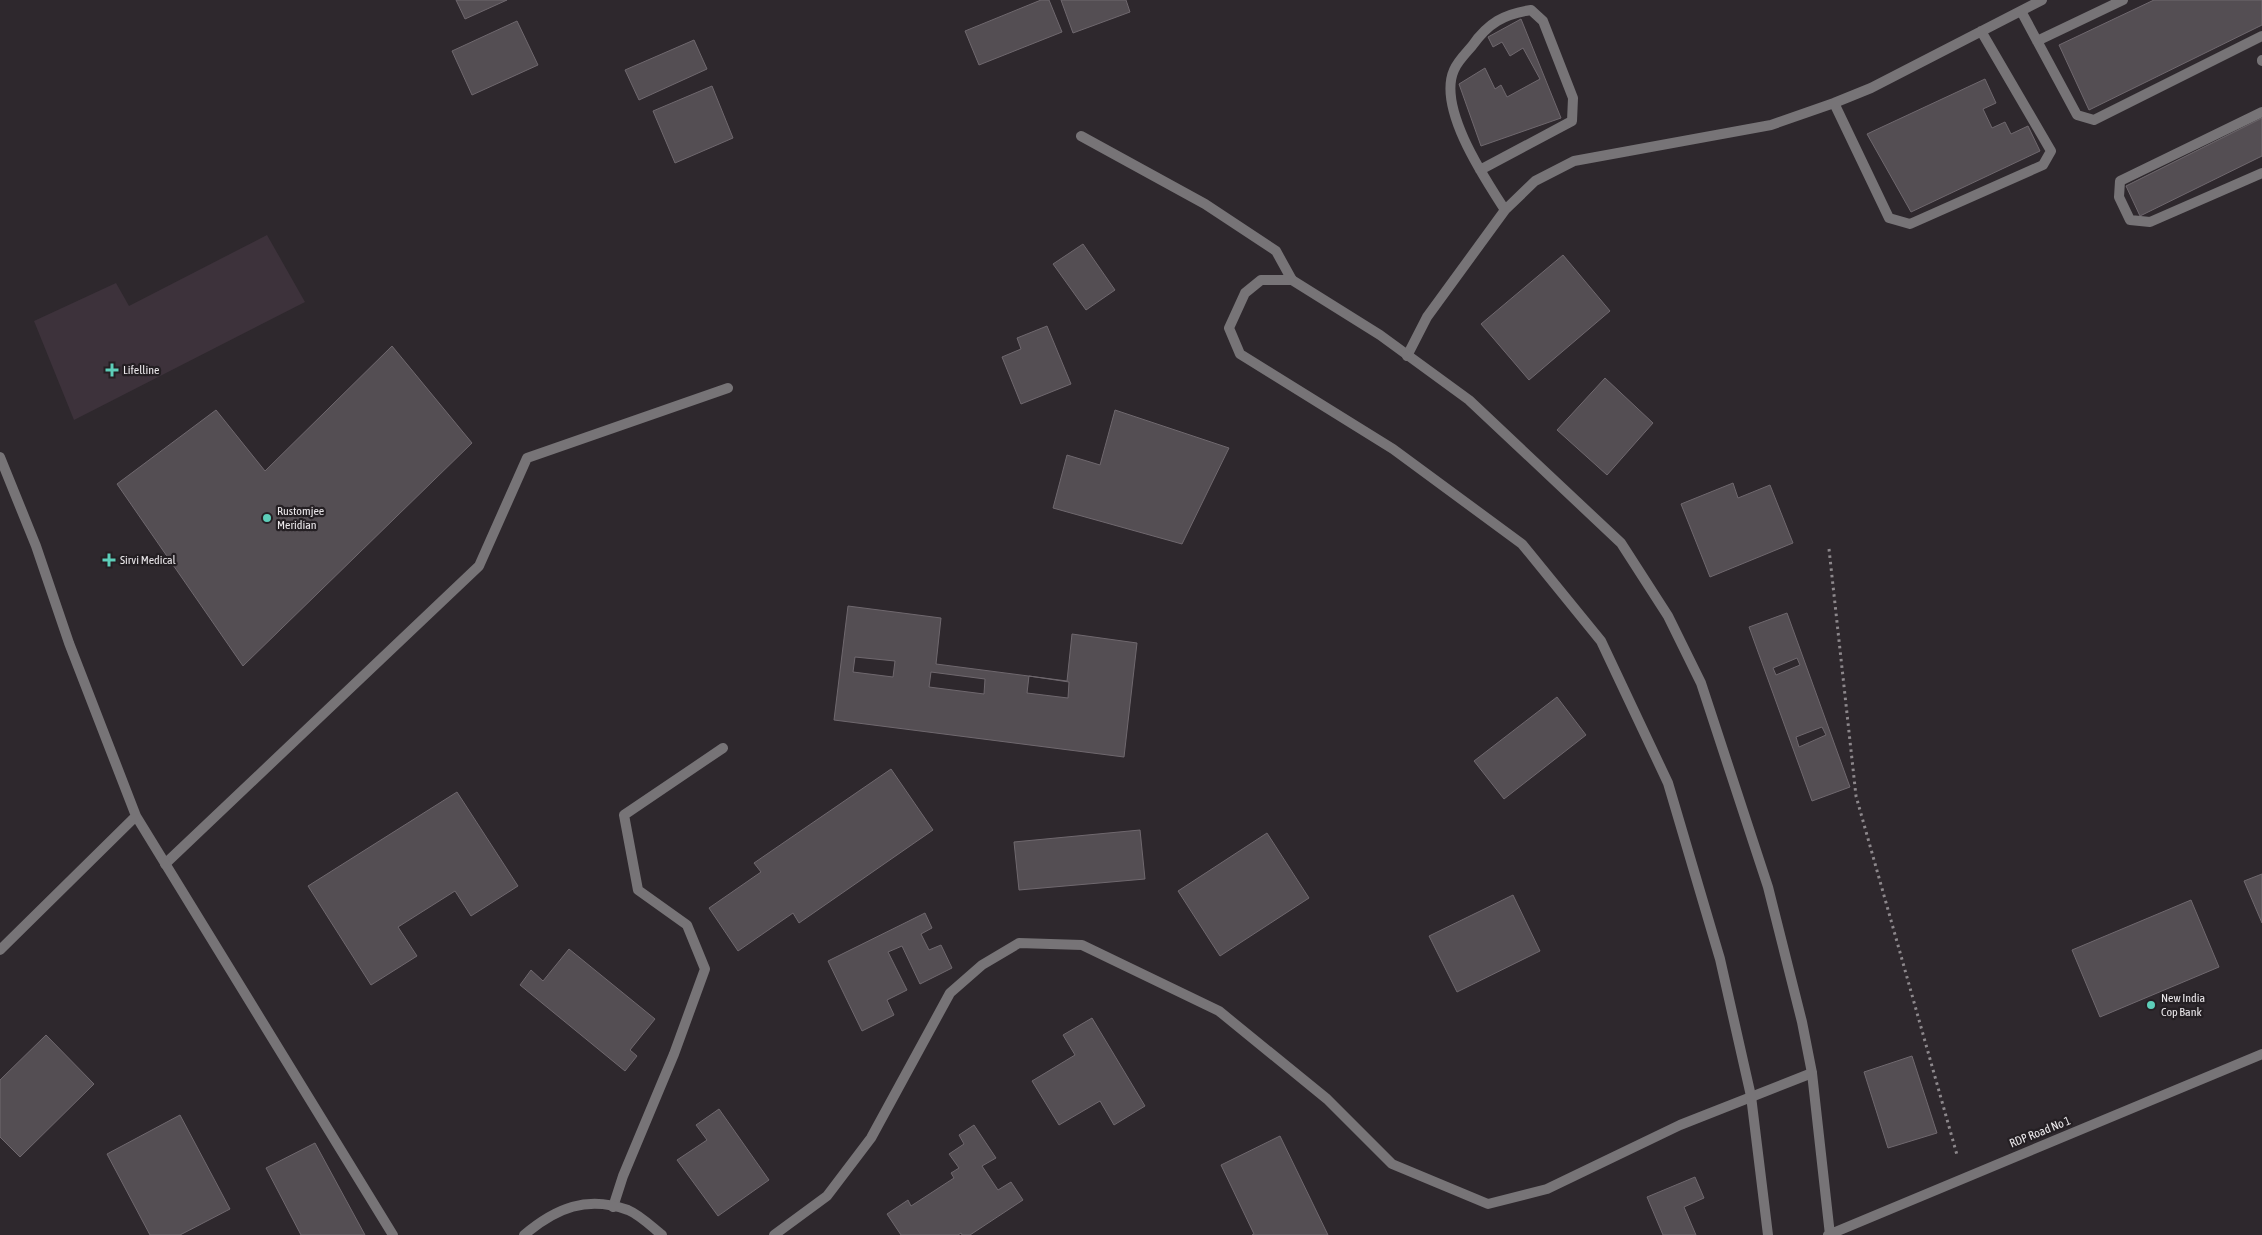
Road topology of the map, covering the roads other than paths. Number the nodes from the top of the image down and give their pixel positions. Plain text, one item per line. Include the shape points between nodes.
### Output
1 (2042, 0) edge
2 (2123, 0) edge
3 (2021, 11) junction
4 (1981, 31) junction
5 (2262, 36) edge
6 (2037, 41) junction
7 (1834, 103) junction
8 (2262, 112) edge
9 (1081, 136) dead end
10 (1480, 170) junction
11 (2262, 172) edge
12 (1505, 210) junction
13 (1292, 280) junction
14 (1407, 356) junction
15 (728, 388) dead end
16 (0, 457) edge
17 (723, 748) dead end
18 (136, 816) junction
19 (165, 864) junction
20 (0, 950) edge
21 (2262, 1054) edge
22 (1812, 1073) junction
23 (1751, 1096) junction
24 (613, 1207) junction
25 (394, 1235) edge
26 (524, 1235) edge
27 (662, 1235) edge
28 (774, 1235) edge
29 (1768, 1235) edge
30 (1830, 1235) edge

1 - 3 street
2 - 6 street
3 - 4 street
3 - 6 street
4 - 7 street via 1871,88
4 - 7 street via 2051,151 2043,165 1910,224 1889,218
5 - 6 street via 2094,120 2077,115
7 - 12 street via 1772,125 1574,161 1535,181
8 - 11 street via 2120,181 2119,197 2130,220 2150,222
9 - 13 street via 1206,204 1276,252
10 - 10 street via 1456,121 1450,94 1453,71 1483,30 1510,13 1532,10 1543,21 1573,98 1572,121
10 - 12 street
12 - 14 street via 1427,317
13 - 14 street via 1380,335
13 - 23 street via 1261,280 1245,293 1229,328 1240,354 1393,449 1522,544 1601,642 1668,783 1720,959
14 - 22 street via 1469,400 1621,543 1668,616 1701,683 1768,888
15 - 19 street via 527,458 479,566
16 - 18 street
17 - 24 street via 624,815 638,890 687,925 705,969
18 - 19 street
18 - 20 street
19 - 25 street
21 - 30 street, RDP Road No 1
22 - 23 street
22 - 30 street
23 - 28 street via 1547,1189 1488,1204 1392,1164 1326,1100 1219,1010 1082,945 1019,943 982,965 950,993 871,1138 828,1196
23 - 29 street
24 - 26 street via 595,1202 558,1211
24 - 27 street via 629,1211

